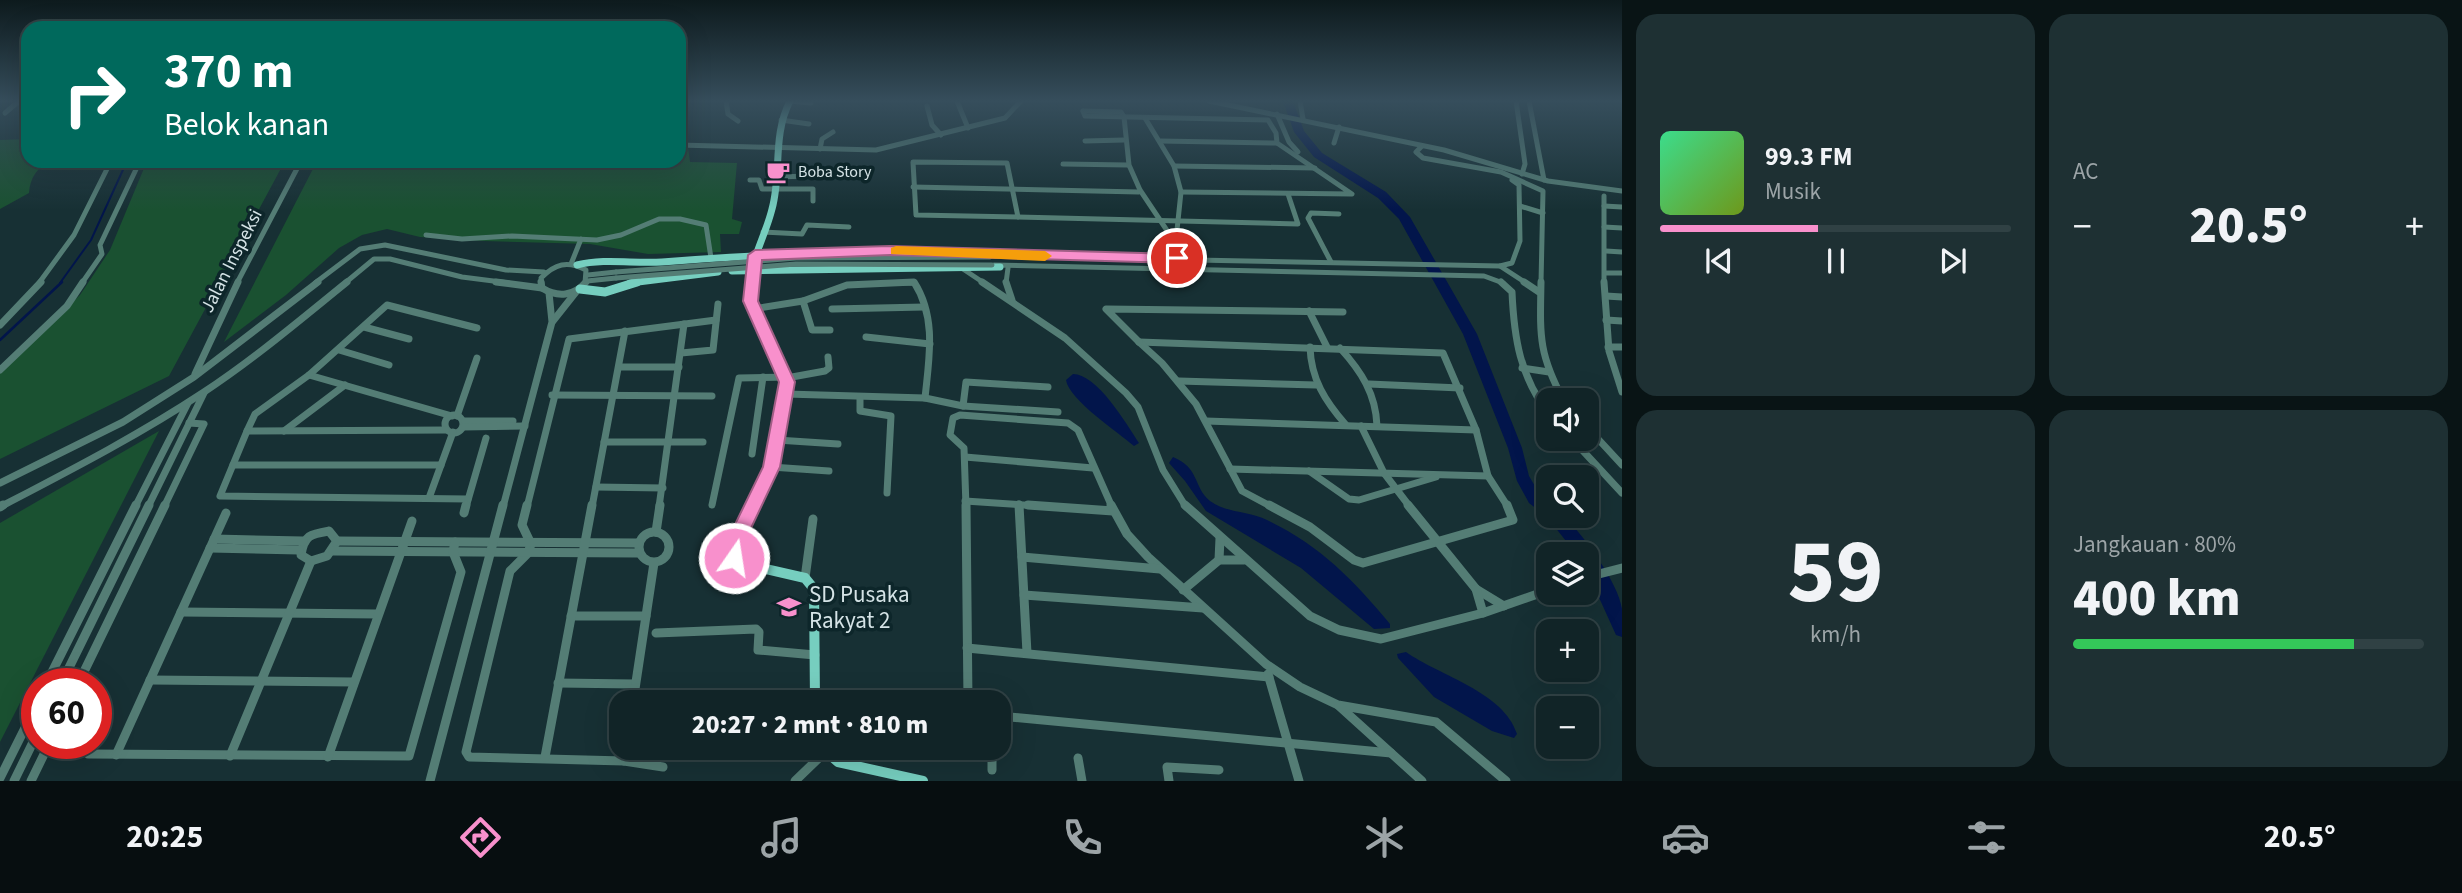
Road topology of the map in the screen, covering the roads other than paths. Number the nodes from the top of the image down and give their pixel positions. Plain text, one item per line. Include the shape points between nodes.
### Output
1 (779, 137) edge
2 (824, 137) edge
3 (930, 137) edge
4 (1159, 137) edge
5 (1276, 137) edge
6 (1287, 137) edge
7 (1336, 137) edge
8 (1388, 137) edge
9 (1521, 137) edge
10 (1536, 137) edge
11 (1123, 140) joint
12 (1086, 141) dead end
13 (1161, 141) junction
14 (1410, 142) junction
15 (1277, 143) junction
16 (1334, 143) dead end
17 (686, 145) edge
18 (1424, 146) junction
19 (777, 148) junction
20 (820, 149) junction
21 (1298, 152) dead end
22 (1063, 164) dead end
23 (1128, 165) junction
24 (1174, 166) junction
25 (108, 168) edge
26 (137, 168) edge
27 (296, 168) edge
28 (1315, 168) junction
29 (1522, 174) junction
30 (810, 176) dead end
31 (775, 177) junction
32 (750, 180) dead end
33 (1544, 180) junction
34 (913, 187) junction
35 (776, 188) junction
36 (1013, 189) junction
37 (1622, 191) edge
38 (1139, 192) junction
39 (1181, 192) junction
40 (1288, 194) junction
41 (1604, 196) dead end
42 (813, 201) dead end
43 (1520, 206) junction
44 (1604, 206) junction
45 (1622, 207) edge
46 (1543, 213) junction
47 (1339, 214) dead end
48 (1018, 218) junction
49 (1158, 221) junction
50 (1179, 221) junction
51 (849, 227) dead end
52 (1604, 227) junction
53 (1622, 228) edge
54 (763, 233) junction
55 (426, 235) dead end
56 (581, 239) junction
57 (1606, 251) junction
58 (1622, 252) edge
59 (351, 254) junction
60 (755, 255) junction
61 (999, 255) junction
62 (712, 258) junction
63 (1177, 258) junction
64 (1188, 259) junction
65 (1331, 262) junction
66 (365, 264) junction
67 (574, 264) junction
68 (998, 264) junction
69 (1500, 266) junction
70 (960, 268) junction
71 (1181, 270) junction
72 (1192, 270) junction
73 (751, 271) junction
74 (544, 272) junction
75 (1605, 273) junction
76 (1622, 273) edge
77 (587, 278) junction
78 (542, 288) junction
79 (579, 290) junction
80 (1539, 292) junction
81 (549, 293) junction
82 (1606, 296) junction
83 (1622, 297) edge
84 (803, 300) junction
85 (1013, 302) junction
86 (718, 304) dead end
87 (924, 307) junction
88 (753, 309) junction
89 (832, 309) dead end
90 (1309, 311) junction
91 (1343, 312) dead end
92 (716, 320) junction
93 (1606, 320) junction
94 (1622, 321) edge
95 (552, 322) junction
96 (684, 324) junction
97 (0, 325) edge
98 (364, 327) junction
99 (477, 328) dead end
100 (830, 330) dead end
101 (625, 331) junction
102 (866, 337) dead end
103 (409, 339) dead end
104 (1139, 342) junction
105 (930, 344) junction
106 (1310, 346) junction
107 (1327, 347) junction
108 (1339, 347) junction
109 (1608, 347) junction
110 (1622, 347) edge
111 (339, 350) junction
112 (681, 353) junction
113 (828, 357) dead end
114 (477, 358) dead end
115 (389, 365) dead end
116 (619, 367) junction
117 (679, 367) junction
118 (1522, 368) junction
119 (0, 370) edge
120 (1549, 372) junction
121 (309, 374) junction
122 (194, 377) junction
123 (763, 377) junction
124 (786, 377) junction
125 (1619, 379) edge
126 (1179, 381) junction
127 (1316, 384) junction
128 (1369, 384) junction
129 (345, 385) junction
130 (1048, 387) dead end
131 (1460, 388) junction
132 (1557, 388) edge
133 (204, 392) junction
134 (1622, 392) edge
135 (786, 394) junction
136 (552, 395) junction
137 (612, 395) junction
138 (675, 396) junction
139 (712, 396) dead end
140 (1536, 396) edge
141 (860, 397) junction
142 (925, 398) junction
143 (188, 402) junction
144 (963, 406) junction
145 (1058, 412) dead end
146 (455, 416) junction
147 (1206, 421) junction
148 (189, 423) junction
149 (464, 424) junction
150 (526, 424) junction
151 (1346, 425) junction
152 (1361, 426) junction
153 (1377, 426) junction
154 (1476, 430) junction
155 (247, 431) junction
156 (284, 431) junction
157 (450, 431) junction
158 (486, 438) dead end
159 (777, 440) junction
160 (1599, 440) edge
161 (604, 442) junction
162 (668, 442) junction
163 (703, 442) dead end
164 (838, 444) dead end
165 (1583, 451) edge
166 (752, 454) dead end
167 (965, 457) junction
168 (233, 465) junction
169 (441, 465) junction
170 (1622, 465) edge
171 (771, 467) junction
172 (1093, 468) junction
173 (1230, 468) junction
174 (829, 471) dead end
175 (1309, 471) junction
176 (1384, 473) junction
177 (1442, 474) junction
178 (1488, 476) junction
179 (0, 483) edge
180 (596, 487) junction
181 (663, 488) junction
182 (1397, 491) junction
183 (887, 493) dead end
184 (1622, 493) edge
185 (429, 498) junction
186 (468, 499) junction
187 (965, 500) junction
188 (712, 505) dead end
189 (1018, 505) junction
190 (0, 507) edge
191 (1112, 511) junction
192 (226, 513) dead end
193 (464, 513) dead end
194 (813, 519) dead end
195 (412, 520) dead end
196 (656, 532) junction
197 (1220, 538) junction
198 (337, 541) junction
199 (494, 542) junction
200 (585, 543) junction
201 (638, 543) junction
202 (1437, 543) junction
203 (212, 544) junction
204 (531, 544) junction
205 (301, 545) junction
206 (402, 547) junction
207 (454, 547) junction
208 (332, 551) junction
209 (492, 552) junction
210 (528, 553) junction
211 (583, 553) junction
212 (637, 553) junction
213 (1022, 557) junction
214 (1219, 560) junction
215 (1245, 560) junction
216 (311, 561) junction
217 (654, 563) junction
218 (1622, 568) edge
219 (1160, 569) junction
220 (1599, 574) edge
221 (101, 575) junction
222 (115, 575) junction
223 (805, 578) junction
224 (1476, 589) junction
225 (1183, 590) junction
226 (1024, 595) junction
227 (1536, 595) edge
228 (1504, 606) junction
229 (1203, 608) junction
230 (181, 612) junction
231 (289, 613) junction
232 (1483, 613) junction
233 (378, 614) junction
234 (571, 616) junction
235 (646, 616) junction
236 (656, 634) dead end
237 (967, 648) junction
238 (1027, 653) junction
239 (815, 655) junction
240 (1266, 664) junction
241 (54, 668) edge
242 (69, 668) edge
243 (86, 668) edge
244 (1269, 677) junction
245 (150, 680) junction
246 (261, 681) junction
247 (354, 682) junction
248 (558, 683) junction
249 (635, 684) junction
250 (634, 690) edge
251 (815, 690) edge
252 (968, 690) edge
253 (1338, 705) junction
254 (1011, 717) edge
255 (21, 736) edge
256 (1288, 742) junction
257 (1391, 753) junction
258 (112, 755) edge
259 (116, 755) junction
260 (230, 756) junction
261 (328, 757) junction
262 (545, 757) junction
263 (1078, 758) dead end
264 (25, 759) edge
265 (42, 759) edge
266 (813, 760) edge
267 (835, 760) edge
268 (992, 760) edge
269 (624, 761) joint
270 (663, 766) dead end
271 (992, 770) dead end
272 (1219, 770) dead end
273 (0, 778) edge
274 (14, 781) edge
275 (31, 781) edge
276 (430, 781) edge
277 (794, 781) edge
278 (923, 781) edge
279 (1082, 781) edge
280 (1169, 781) edge
281 (1299, 781) edge
282 (1422, 781) edge
283 (1506, 781) edge

1 - 19 main road
2 - 20 street
3 - 20 street via 876,150
4 - 13 street
5 - 15 street
6 - 21 street
7 - 16 street
8 - 14 street
9 - 29 street
10 - 33 street
11 - 12 street
11 - 23 street
13 - 15 street
13 - 24 street
14 - 18 street
14 - 43 street via 1411,151 1420,158 1515,181
15 - 28 street
17 - 19 street
18 - 29 street
18 - 46 street via 1416,149 1423,158 1488,169 1536,186 1544,195
19 - 20 street
19 - 31 main road
22 - 23 street
23 - 38 street
24 - 28 street
24 - 39 street
25 - 97 street via 74,235 49,272
26 - 119 street via 105,232 102,254 80,290
27 - 122 street, Jalan Inspeksi
28 - 40 street via 1352,194
29 - 33 street
30 - 31 street
31 - 35 main road
32 - 35 street via 760,180 761,188
33 - 37 street
34 - 36 street
34 - 36 street via 912,163 917,161 991,162 1007,163
34 - 48 street via 915,213 920,216
35 - 42 street via 812,189
35 - 54 main road
36 - 38 street
36 - 48 street
38 - 49 street
39 - 40 street
39 - 50 street
40 - 50 street via 1298,224
41 - 44 street
43 - 46 street
43 - 69 street via 1517,255 1512,263
44 - 45 street
44 - 52 street
46 - 80 street
47 - 65 street via 1311,213 1308,218
48 - 49 street
49 - 50 street
49 - 63 street via 1169,232
50 - 64 street via 1177,230
51 - 54 street via 807,225 802,234
52 - 53 street
52 - 57 street
54 - 60 main road
55 - 56 street
56 - 62 street via 621,235 659,219 680,219 706,225
56 - 67 street
57 - 58 street
57 - 75 street
59 - 66 street
59 - 74 street via 385,245 494,268
59 - 122 street
60 - 61 main road via 866,251
60 - 62 main road
60 - 73 main road
61 - 63 street
61 - 68 street
62 - 67 main road
63 - 64 street
63 - 71 street
64 - 65 street
64 - 72 street
65 - 69 street
66 - 78 street via 390,259 462,277
66 - 133 street via 279,338
67 - 74 street
67 - 77 street
68 - 70 main road
68 - 71 street
68 - 77 street, bridge via 796,264
68 - 85 street
69 - 80 street
70 - 73 main road
70 - 85 street
71 - 72 street
72 - 118 street via 1498,279 1512,292 1516,353
73 - 79 main road via 634,282 605,292
73 - 88 main road
74 - 78 street
75 - 76 street
75 - 82 street
77 - 79 street
78 - 81 street
79 - 81 street
79 - 95 street
80 - 120 street via 1540,343
81 - 95 street
82 - 83 street
82 - 93 street
84 - 87 street via 846,285 908,281 916,284
84 - 88 street
84 - 100 street via 811,330
85 - 197 street via 1065,338 1126,393 1149,429 1176,495
86 - 92 street
87 - 89 street
87 - 105 street
88 - 124 main road
90 - 91 street
90 - 104 street via 1106,309
90 - 107 street
92 - 96 street
92 - 112 street via 713,350
93 - 94 street
93 - 109 street
95 - 150 street
96 - 101 street
96 - 112 street
98 - 99 street via 387,305
98 - 103 street
98 - 111 street
101 - 116 street
101 - 136 street via 569,339
102 - 105 street
104 - 106 street
104 - 126 street
105 - 142 street
106 - 107 street
106 - 127 street
107 - 108 street
108 - 128 street
108 - 131 street via 1443,353
109 - 110 street
109 - 125 street
111 - 115 street
111 - 121 street
112 - 117 street
113 - 124 street via 828,370
114 - 146 street
116 - 117 street
116 - 137 street
117 - 138 street
118 - 120 street
118 - 140 street
120 - 132 street
121 - 129 street
121 - 155 street via 255,414
122 - 179 street via 123,422
123 - 124 street
123 - 166 street
123 - 188 street via 738,381
124 - 135 main road
125 - 134 street
126 - 127 street
126 - 147 street
127 - 151 street
128 - 131 street
128 - 153 street via 1377,407
129 - 146 street
129 - 156 street
130 - 144 street via 966,382
131 - 154 street
133 - 143 street
133 - 148 street
135 - 141 street
135 - 159 main road
136 - 137 street
136 - 204 street via 522,525
137 - 138 street
137 - 161 street
138 - 139 street
138 - 162 street
141 - 142 street
141 - 183 street via 860,411 891,416
142 - 144 street
143 - 190 street
143 - 221 street
144 - 145 street
146 - 149 street
146 - 157 street via 444,423
147 - 151 street
147 - 173 street
148 - 222 street
148 - 243 street via 204,424
149 - 150 street
149 - 157 street
150 - 199 street
151 - 152 street
152 - 153 street
152 - 176 street
153 - 154 street
154 - 178 street
155 - 156 street
155 - 168 street
156 - 157 street
157 - 169 street
158 - 186 street
159 - 164 street
159 - 171 main road
160 - 170 street
161 - 162 street
161 - 180 street
162 - 163 street
162 - 181 street
165 - 184 street
167 - 172 street
167 - 172 street via 961,443 950,435 956,415 1068,423 1078,430
167 - 187 street
168 - 169 street
168 - 185 street via 220,496
169 - 185 street
171 - 174 street
171 - 223 main road via 734,545 734,558
172 - 191 street
173 - 175 street
173 - 202 street via 1242,491 1252,499 1310,527 1354,560 1363,563
175 - 176 street
175 - 182 street via 1349,499
176 - 177 street
176 - 182 street
177 - 178 street
177 - 182 street
178 - 202 street via 1513,520
180 - 181 street
180 - 200 street
181 - 196 street
182 - 202 street
185 - 186 street
186 - 193 street
187 - 189 street
187 - 237 street
189 - 191 street
189 - 213 street
191 - 219 street
192 - 203 street
194 - 223 street
195 - 206 street
196 - 201 street
196 - 217 street via 669,538 671,550
197 - 214 street
197 - 215 street
198 - 205 street via 329,531 310,534
198 - 206 street
198 - 208 street
199 - 204 street
199 - 207 street
199 - 209 street
200 - 201 street
200 - 204 street
200 - 211 street
201 - 212 street
202 - 224 street
203 - 205 street
203 - 230 street
204 - 210 street
205 - 216 street via 304,559
206 - 207 street
206 - 208 street
206 - 233 street
207 - 209 street
207 - 261 street via 461,572 411,753 405,758
208 - 216 street
209 - 210 street
209 - 276 street
210 - 211 street
210 - 262 street via 510,571 466,755
211 - 212 street
211 - 234 street
212 - 217 street
213 - 219 street
213 - 226 street
214 - 215 street
214 - 225 street
215 - 232 street via 1310,616 1339,630 1381,639
216 - 231 street
217 - 235 street
218 - 220 street
219 - 225 street
221 - 222 street
221 - 241 street
222 - 242 street
223 - 239 main road via 814,589
224 - 228 street
224 - 232 street
225 - 229 street
226 - 229 street
226 - 238 street
227 - 228 street
228 - 232 street
229 - 240 street
230 - 231 street
230 - 245 street
231 - 233 street
231 - 246 street
233 - 247 street
234 - 235 street
234 - 248 street
235 - 249 street
236 - 239 street via 756,629 758,650
237 - 238 street
237 - 252 street
238 - 244 street
239 - 251 main road
240 - 244 street
240 - 253 street
244 - 256 street
245 - 246 street
245 - 259 street
246 - 247 street
246 - 260 street
247 - 261 street
248 - 249 street
248 - 262 street
249 - 250 street
253 - 257 street
253 - 283 street via 1436,722
254 - 256 street
255 - 273 street
256 - 257 street
256 - 281 street
257 - 282 street
258 - 259 street
259 - 260 street
260 - 261 street
262 - 269 street
263 - 279 street
264 - 274 street
265 - 275 street
266 - 277 street
267 - 278 main road
268 - 271 street
269 - 270 street
272 - 280 street via 1167,767

